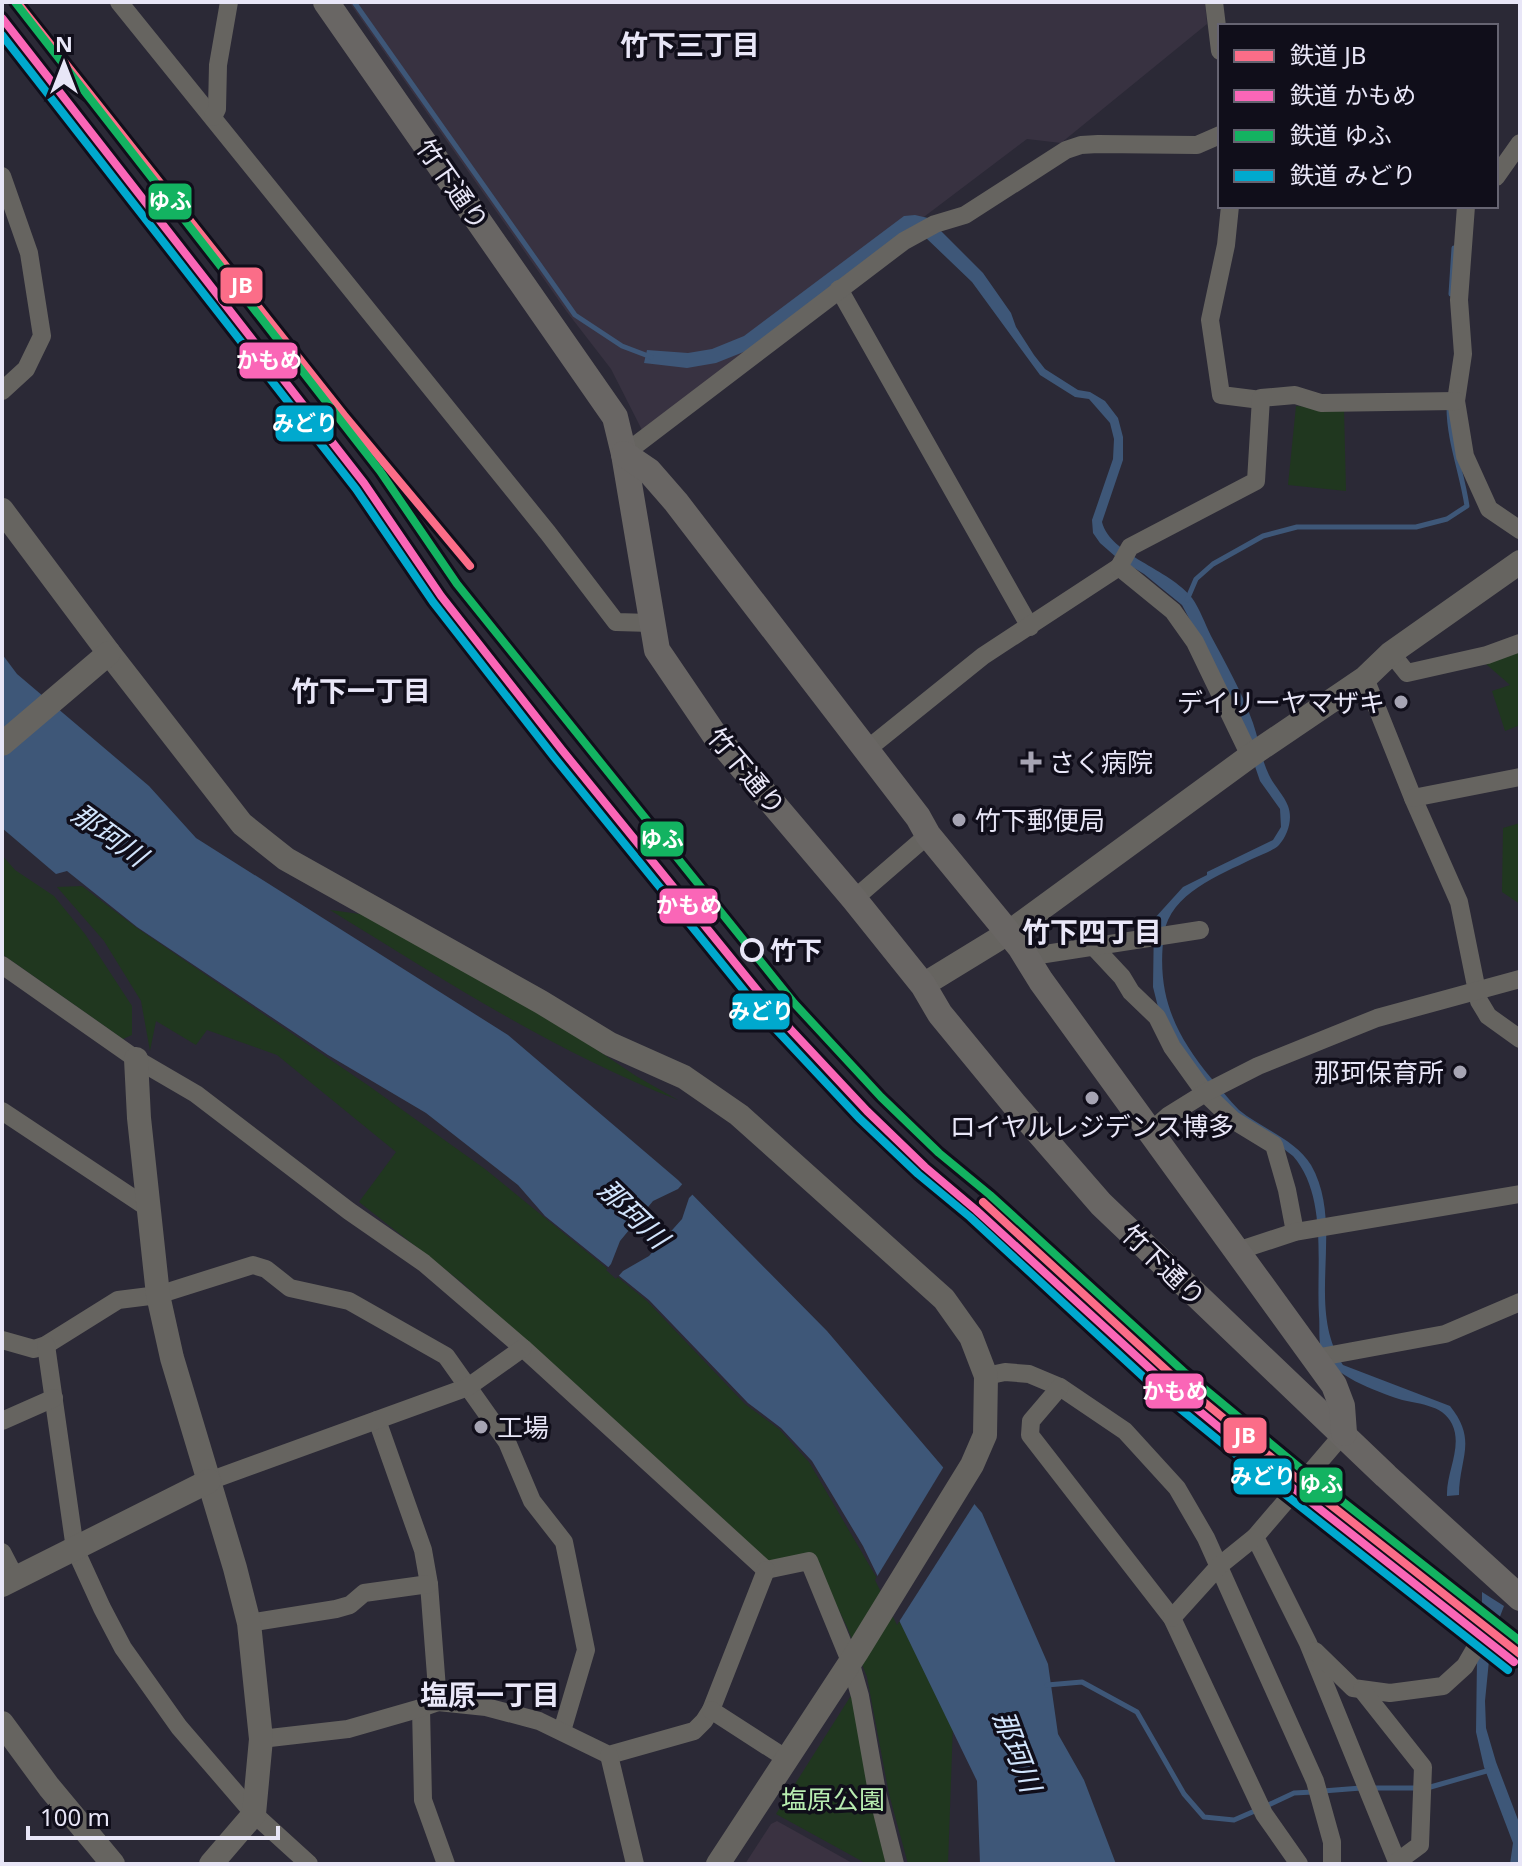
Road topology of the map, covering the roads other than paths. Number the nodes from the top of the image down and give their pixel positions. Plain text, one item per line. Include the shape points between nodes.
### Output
1 (119, 2) edge
2 (229, 2) edge
3 (326, 2) edge
4 (1214, 2) edge
5 (1218, 35) edge
6 (213, 117) junction
7 (1218, 136) edge
8 (1520, 143) edge
9 (1520, 167) edge
10 (1498, 174) edge
11 (2, 176) edge
12 (1498, 176) edge
13 (1230, 208) edge
14 (1466, 208) edge
15 (839, 289) junction
16 (2, 391) edge
17 (1261, 400) junction
18 (1456, 401) junction
19 (624, 454) junction
20 (2, 510) edge
21 (1520, 530) edge
22 (1520, 562) edge
23 (1119, 567) junction
24 (651, 623) junction
25 (1030, 627) junction
26 (1520, 643) edge
27 (1391, 653) junction
28 (101, 660) junction
29 (1365, 678) junction
30 (2, 744) edge
31 (865, 751) junction
32 (1250, 756) junction
33 (1520, 777) edge
34 (1413, 798) junction
35 (928, 835) junction
36 (854, 899) junction
37 (1200, 930) dead end
38 (1008, 933) junction
39 (1094, 947) junction
40 (1026, 957) junction
41 (2, 965) edge
42 (1520, 979) edge
43 (923, 985) junction
44 (1478, 990) junction
45 (1520, 1039) edge
46 (136, 1059) junction
47 (1205, 1093) junction
48 (2, 1111) edge
49 (1150, 1132) junction
50 (1520, 1194) edge
51 (148, 1208) junction
52 (1295, 1232) junction
53 (1237, 1251) junction
54 (158, 1295) junction
55 (1520, 1302) edge
56 (2, 1340) edge
57 (46, 1345) junction
58 (523, 1348) junction
59 (1328, 1356) junction
60 (986, 1376) junction
61 (468, 1387) junction
62 (1060, 1387) junction
63 (54, 1398) junction
64 (377, 1420) junction
65 (2, 1421) edge
66 (1344, 1433) junction
67 (209, 1481) junction
68 (1255, 1537) junction
69 (75, 1549) junction
70 (2, 1552) edge
71 (1219, 1566) junction
72 (766, 1570) junction
73 (9, 1581) edge
74 (429, 1584) junction
75 (1520, 1598) edge
76 (1172, 1618) junction
77 (249, 1623) junction
78 (1308, 1643) junction
79 (1476, 1647) dead end
80 (854, 1657) junction
81 (1362, 1690) junction
82 (430, 1705) junction
83 (711, 1710) junction
84 (2, 1723) edge
85 (562, 1731) junction
86 (261, 1739) junction
87 (609, 1755) junction
88 (787, 1759) junction
89 (254, 1814) junction
90 (1397, 1863) edge
91 (113, 1864) edge
92 (211, 1864) edge
93 (309, 1864) edge
94 (446, 1864) edge
95 (635, 1864) edge
96 (718, 1864) edge
97 (895, 1864) edge
98 (1299, 1864) edge
99 (1332, 1864) edge

1 - 6 street
2 - 6 street
3 - 19 main road, 竹下通り via 615,417
4 - 5 street
6 - 24 street via 616,622
7 - 15 street via 1197,145 1081,145 1053,156 965,215 904,241
8 - 10 street
9 - 12 street
11 - 16 street via 29,253 42,336 26,369
13 - 17 street via 1210,320 1221,395
14 - 18 street via 1459,300 1463,354
15 - 19 street
15 - 25 street
17 - 18 street via 1295,395 1321,403
17 - 23 street via 1256,481 1130,547
18 - 21 street via 1465,456 1489,509
19 - 24 main road, 竹下通り
19 - 31 main road via 649,471 676,502
20 - 28 street
22 - 27 street
23 - 25 street
23 - 32 street via 1173,611 1195,642
24 - 36 main road, 竹下通り via 657,650 714,734
25 - 31 street via 983,656
26 - 27 street via 1407,673
27 - 29 street
28 - 30 street
28 - 60 street via 242,824 286,859 610,1044 684,1077 739,1115 944,1299 971,1337
29 - 32 street
29 - 34 street
31 - 35 main road
32 - 38 street
33 - 34 street
34 - 44 street via 1459,902
35 - 36 street
35 - 38 main road
36 - 43 main road, 竹下通り
37 - 39 street
38 - 40 main road
38 - 43 street
39 - 40 street
39 - 47 street via 1157,1017
40 - 49 main road
41 - 46 street
42 - 44 street
43 - 66 main road, 竹下通り via 940,1014 1101,1204
44 - 45 street via 1488,1016
44 - 47 street via 1377,1018
46 - 51 street
46 - 58 street via 196,1094 424,1263
47 - 49 street
47 - 52 street via 1233,1120 1274,1145
48 - 51 street
49 - 53 main road
50 - 52 street
51 - 54 street
52 - 53 street
53 - 59 main road
54 - 57 street via 118,1300
54 - 61 street via 253,1265 290,1288 349,1301 446,1356
54 - 67 street
55 - 59 street via 1445,1334
56 - 57 street via 34,1349
57 - 63 street
58 - 61 street
58 - 72 street
59 - 66 main road
60 - 62 street via 1029,1374
60 - 80 street via 985,1435 972,1465
61 - 64 street
61 - 85 street via 507,1442 532,1501 564,1542 586,1650
62 - 71 street via 1125,1431 1177,1488
62 - 76 street via 1031,1421 1030,1435
63 - 65 street
63 - 69 street
64 - 67 street
64 - 74 street via 423,1550
66 - 68 street
66 - 75 main road, 竹下通り
67 - 69 street
67 - 77 street
68 - 71 street
68 - 78 street
69 - 73 street
69 - 89 street via 123,1648 179,1727
70 - 73 street
71 - 76 street
71 - 99 street via 1315,1781 1332,1842
72 - 80 street via 809,1561
72 - 83 street
74 - 77 street via 364,1593 336,1609
74 - 82 street
76 - 98 street via 1264,1814
77 - 86 street
78 - 81 street via 1353,1688
78 - 90 street
79 - 81 street via 1443,1686 1390,1693
80 - 88 street
80 - 97 street
81 - 90 street via 1423,1767 1420,1845
82 - 85 street via 486,1707
82 - 86 street via 348,1729
82 - 94 street via 423,1800
83 - 87 street via 694,1731
83 - 88 street
84 - 91 street
85 - 87 street
86 - 89 street
87 - 95 street
88 - 96 street
89 - 92 street
89 - 93 street

